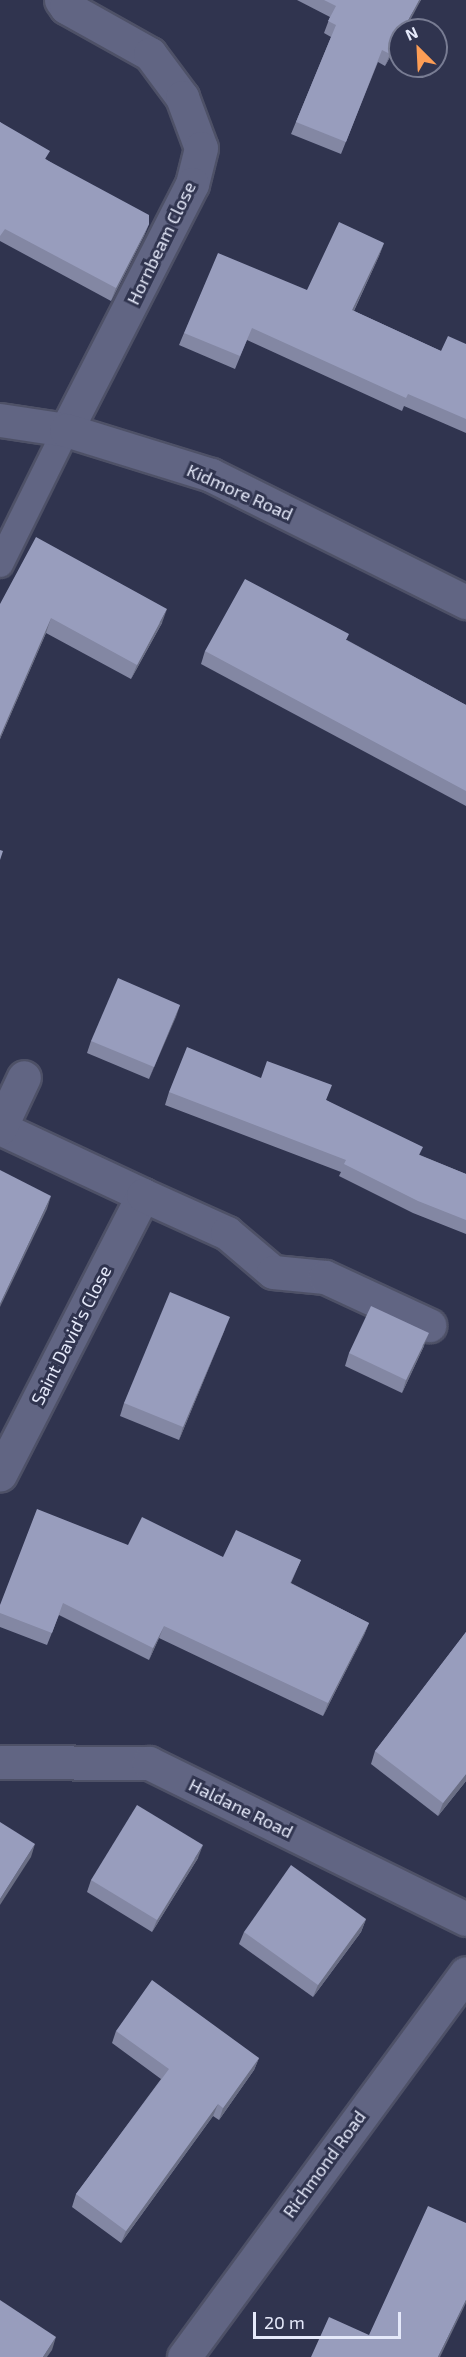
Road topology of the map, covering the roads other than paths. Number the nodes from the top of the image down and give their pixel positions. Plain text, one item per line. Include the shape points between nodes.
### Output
1 (61, 0) edge
2 (0, 420) edge
3 (66, 430) junction
4 (0, 564) edge
5 (466, 602) edge
6 (24, 1077) dead end
7 (0, 1128) edge
8 (143, 1195) junction
9 (429, 1325) dead end
10 (0, 1476) edge
11 (0, 1762) edge
12 (466, 1919) edge
13 (466, 1973) edge
14 (184, 2357) edge

1 - 3 street, Hornbeam Close via 66,7 150,54 182,97 201,148 192,184
2 - 3 street, Kidmore Road
3 - 4 lane
3 - 5 street, Kidmore Road via 211,475
6 - 7 street
7 - 8 street
8 - 9 street via 227,1233 273,1272 325,1277
8 - 10 street, Saint David's Close
11 - 12 street, Haldane Road via 149,1763
13 - 14 street, Richmond Road

